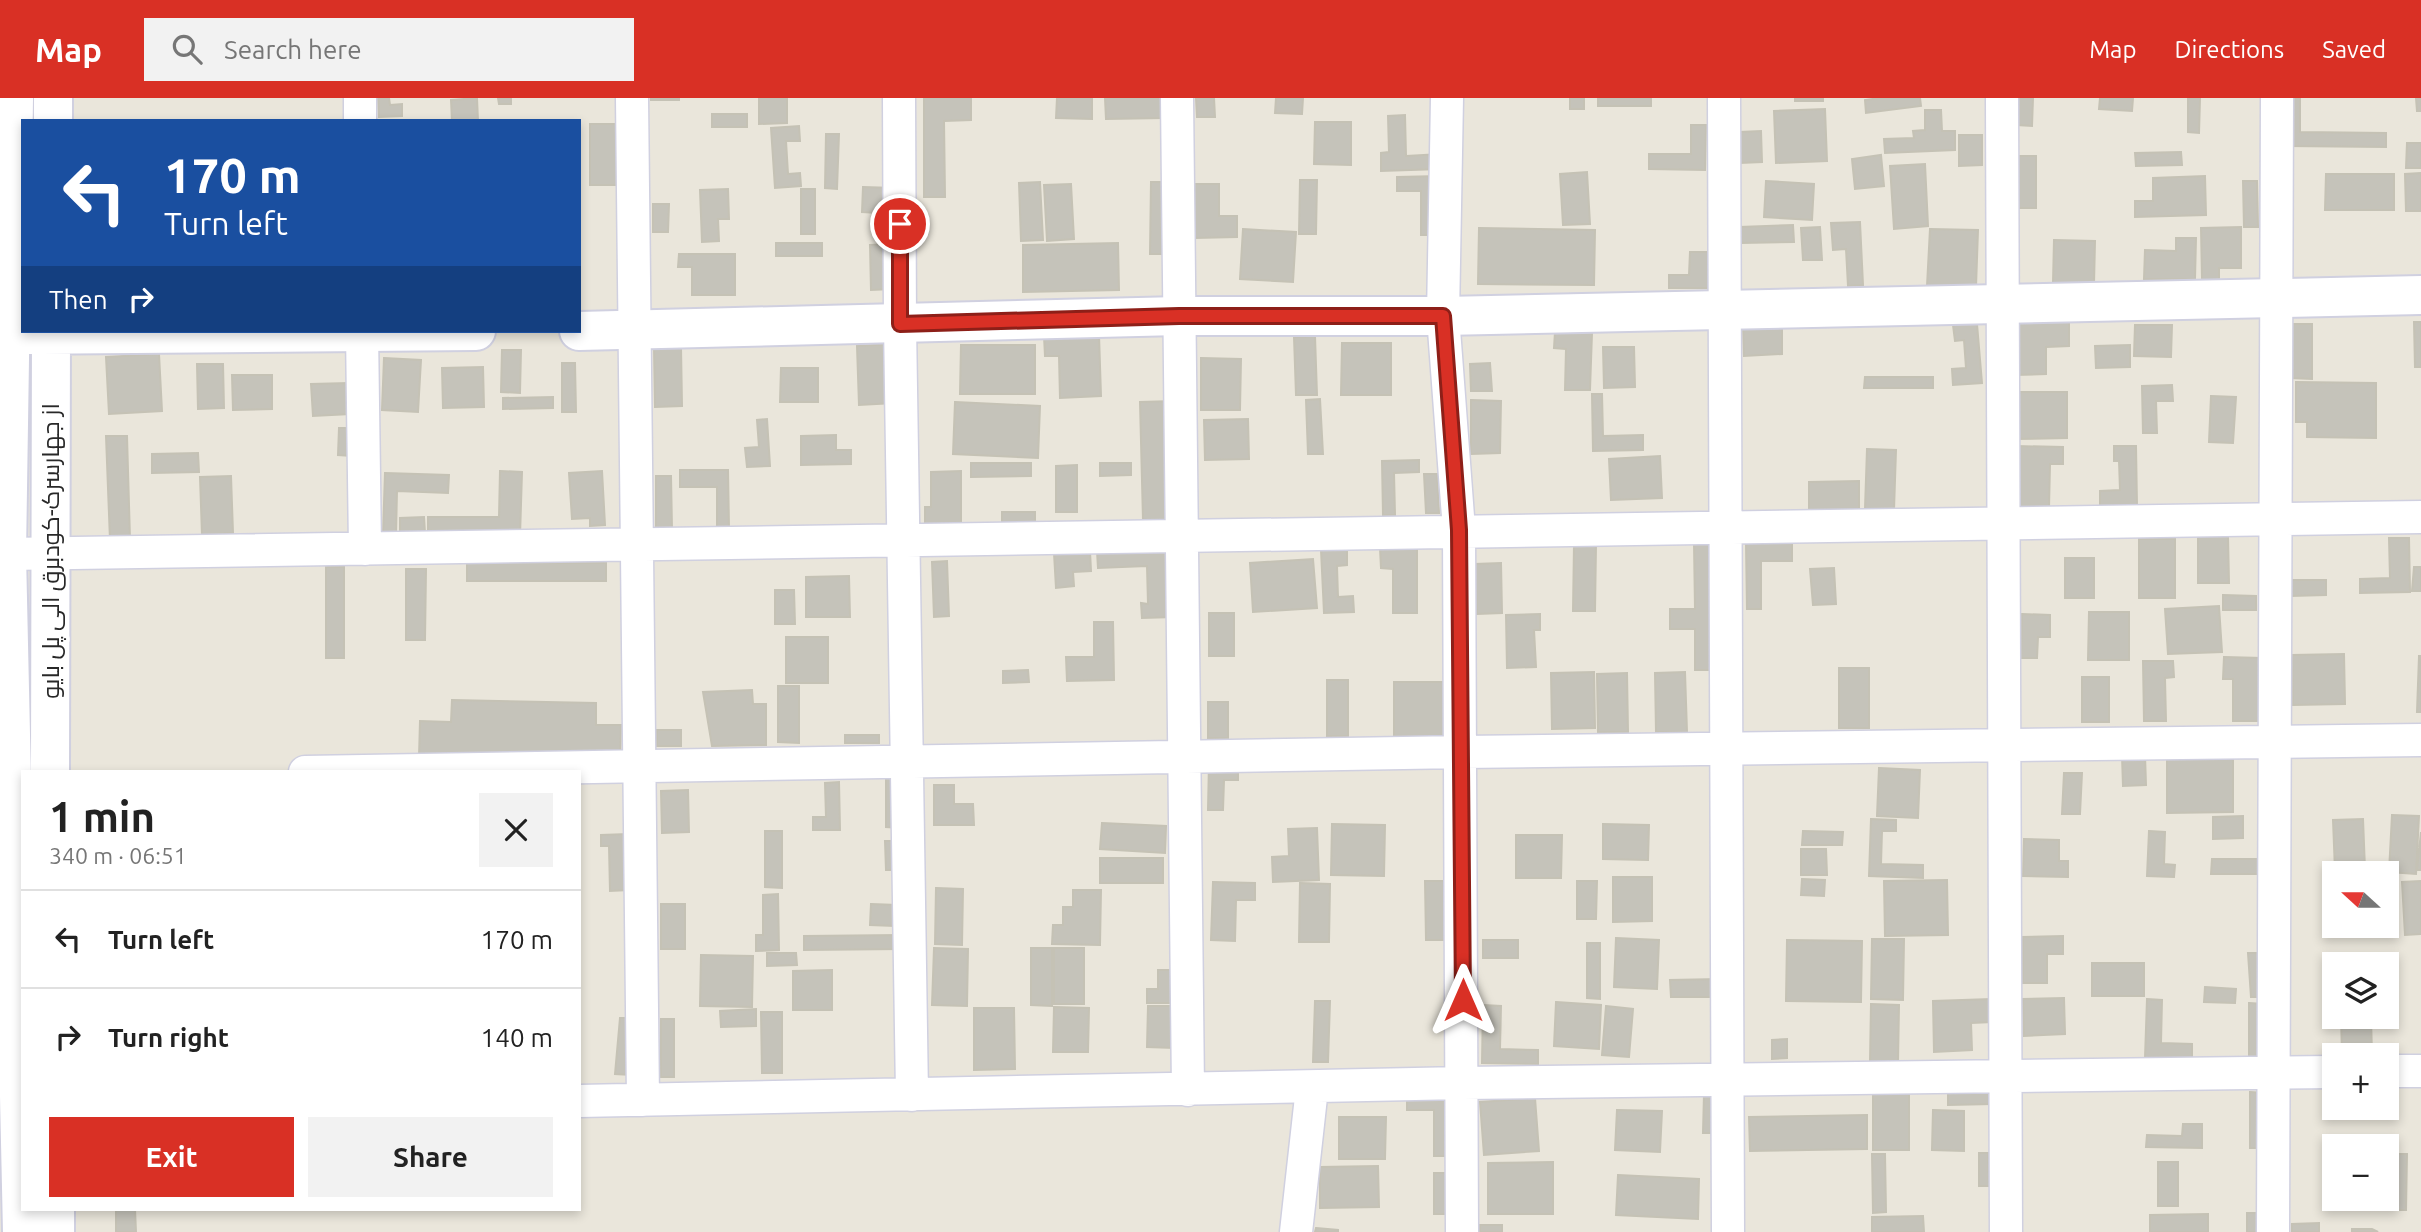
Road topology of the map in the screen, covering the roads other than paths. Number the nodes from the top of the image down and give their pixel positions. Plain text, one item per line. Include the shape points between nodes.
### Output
1 (14, 98) edge
2 (53, 98) edge
3 (360, 98) edge
4 (632, 98) edge
5 (899, 98) edge
6 (1177, 98) edge
7 (1447, 98) edge
8 (1724, 98) edge
9 (2001, 98) edge
10 (2277, 98) edge
11 (52, 119) edge
12 (360, 119) edge
13 (6, 212) edge
14 (2421, 295) edge
15 (2274, 300) junction
16 (2000, 305) junction
17 (1726, 307) junction
18 (1179, 316) junction
19 (1443, 316) junction
20 (900, 324) junction
21 (634, 330) junction
22 (581, 331) edge
23 (51, 333) edge
24 (362, 333) edge
25 (11, 335) junction
26 (2273, 517) junction
27 (2421, 517) edge
28 (2002, 522) junction
29 (1725, 527) junction
30 (1459, 530) junction
31 (1184, 536) junction
32 (906, 540) junction
33 (637, 545) junction
34 (365, 549) junction
35 (50, 553) junction
36 (7, 554) junction
37 (50, 727) junction
38 (4, 730) edge
39 (2421, 740) edge
40 (2273, 742) junction
41 (2004, 747) junction
42 (1726, 750) junction
43 (1462, 752) junction
44 (1184, 759) junction
45 (908, 763) junction
46 (639, 767) junction
47 (50, 770) edge
48 (440, 770) edge
49 (18, 776) edge
50 (2399, 1071) edge
51 (2421, 1071) edge
52 (2322, 1072) edge
53 (2273, 1073) junction
54 (2007, 1075) junction
55 (1727, 1080) junction
56 (1463, 1083) junction
57 (1312, 1088) junction
58 (1188, 1090) junction
59 (912, 1094) junction
60 (643, 1100) junction
61 (581, 1101) edge
62 (21, 1110) edge
63 (22, 1211) edge
64 (55, 1211) edge
65 (22, 1232) edge
66 (55, 1232) edge
67 (1296, 1232) edge
68 (1462, 1232) edge
69 (1728, 1232) edge
70 (2006, 1232) edge
71 (2273, 1232) edge

1 - 13 street, از جهارسرک-کودبرق الی پل بایو
2 - 11 street
3 - 12 street
4 - 21 street
5 - 20 street
6 - 18 street
7 - 19 street
8 - 17 street
9 - 16 street
10 - 15 street
13 - 25 street, از جهارسرک-کودبرق الی پل بایو
14 - 15 street
15 - 16 street
15 - 26 street
16 - 17 street
16 - 28 street
17 - 19 street
17 - 29 street
18 - 19 street
18 - 20 street
18 - 31 street
19 - 30 street
20 - 21 street
20 - 32 street
21 - 22 street
21 - 33 street
23 - 25 street
23 - 35 street, از جهارسرک-کودبرق الی پل بایو
24 - 34 street
25 - 36 street, از جهارسرک-کودبرق الی پل بایو
26 - 27 street
26 - 28 street
26 - 40 street
28 - 29 street
28 - 41 street
29 - 30 street
29 - 42 street
30 - 31 street
30 - 43 street
31 - 32 street
31 - 44 street
32 - 33 street
32 - 45 street
33 - 34 street
33 - 46 street
34 - 35 street
35 - 36 street
35 - 37 street, از جهارسرک-کودبرق الی پل بایو
36 - 38 street, از جهارسرک-کودبرق الی پل بایو
37 - 38 street
37 - 47 street, از جهارسرک-کودبرق الی پل بایو
38 - 49 street, از جهارسرک-کودبرق الی پل بایو
39 - 40 street
40 - 41 street
40 - 53 street
41 - 42 street
41 - 54 street
42 - 43 street
42 - 55 street
43 - 44 street
43 - 56 street
44 - 45 street
44 - 58 street
45 - 46 street
45 - 59 street
46 - 48 street
46 - 60 street
49 - 62 street, از جهارسرک-کودبرق الی پل بایو
50 - 51 street
52 - 53 street
53 - 54 street
53 - 71 street
54 - 55 street
54 - 70 street
55 - 56 street
55 - 69 street
56 - 57 street
56 - 68 street
57 - 58 street
57 - 67 street
58 - 59 street
59 - 60 street
60 - 61 street
63 - 65 street, از جهارسرک-کودبرق الی پل بایو
64 - 66 street

